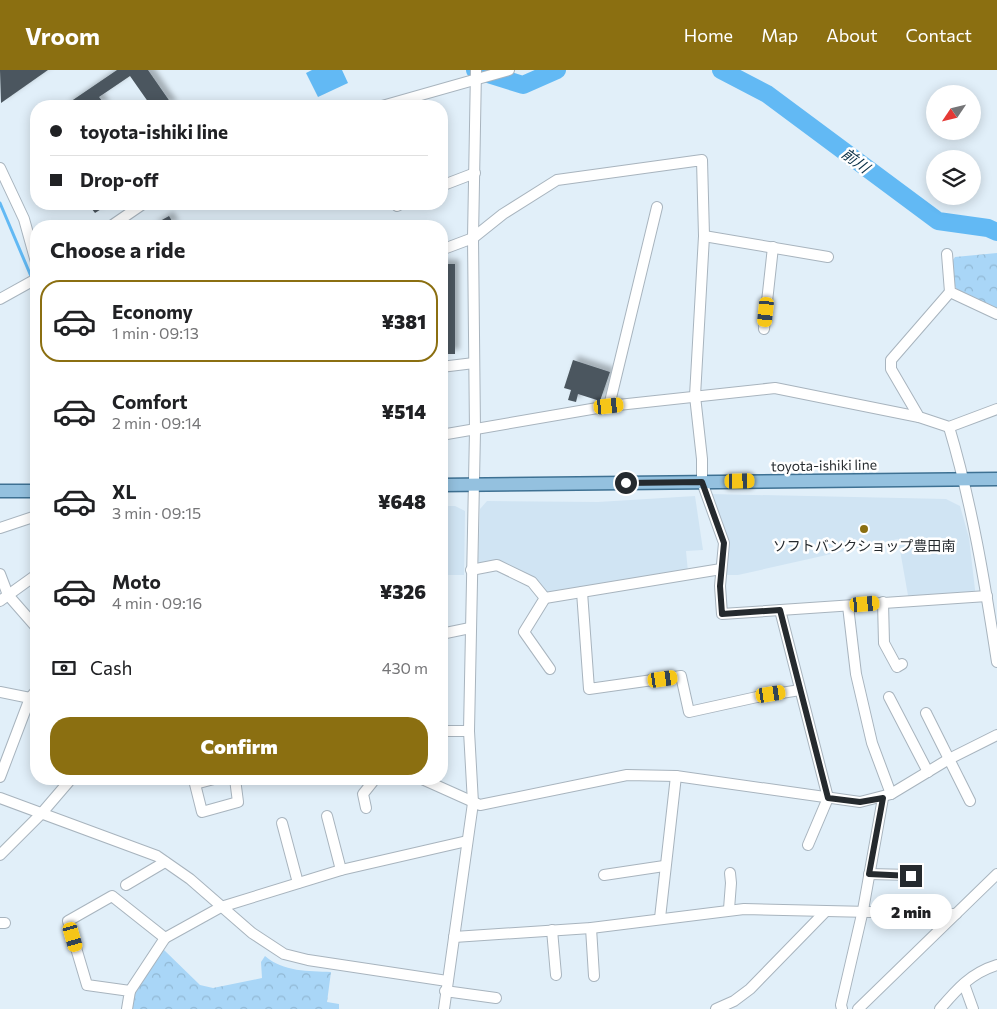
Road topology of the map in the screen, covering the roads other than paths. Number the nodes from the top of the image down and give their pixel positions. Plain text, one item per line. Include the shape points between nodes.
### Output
1 (509, 70) edge
2 (476, 75) edge
3 (400, 100) edge
4 (0, 168) edge
5 (475, 173) junction
6 (448, 183) edge
7 (657, 207) dead end
8 (134, 210) edge
9 (120, 220) edge
10 (704, 236) junction
11 (473, 238) junction
12 (30, 240) edge
13 (448, 247) edge
14 (773, 248) junction
15 (947, 254) dead end
16 (828, 257) dead end
17 (30, 282) edge
18 (950, 292) junction
19 (0, 299) edge
20 (997, 314) edge
21 (764, 328) dead end
22 (474, 363) junction
23 (448, 366) edge
24 (694, 396) junction
25 (609, 406) junction
26 (997, 409) edge
27 (919, 417) junction
28 (949, 427) junction
29 (475, 431) junction
30 (448, 434) edge
31 (997, 478) edge
32 (964, 479) junction
33 (702, 482) junction
34 (448, 485) edge
35 (474, 485) junction
36 (0, 491) edge
37 (30, 491) edge
38 (30, 518) edge
39 (0, 528) edge
40 (721, 569) junction
41 (471, 570) junction
42 (0, 574) edge
43 (30, 579) edge
44 (582, 592) junction
45 (987, 596) junction
46 (4, 598) edge
47 (545, 598) junction
48 (883, 602) junction
49 (848, 606) junction
50 (780, 610) junction
51 (30, 622) edge
52 (470, 628) junction
53 (448, 633) edge
54 (997, 662) edge
55 (902, 664) dead end
56 (550, 669) dead end
57 (800, 690) junction
58 (0, 692) edge
59 (30, 696) edge
60 (889, 696) dead end
61 (30, 706) edge
62 (926, 713) dead end
63 (448, 731) edge
64 (469, 731) junction
65 (997, 735) edge
66 (950, 759) junction
67 (928, 772) junction
68 (676, 776) junction
69 (0, 777) edge
70 (66, 785) edge
71 (195, 785) edge
72 (236, 785) edge
73 (370, 785) edge
74 (435, 785) edge
75 (887, 796) junction
76 (0, 798) edge
77 (828, 798) junction
78 (970, 801) dead end
79 (473, 803) junction
80 (366, 808) dead end
81 (41, 814) junction
82 (327, 816) dead end
83 (282, 823) dead end
84 (467, 840) junction
85 (808, 845) dead end
86 (0, 855) edge
87 (165, 862) junction
88 (664, 866) junction
89 (341, 870) junction
90 (730, 873) dead end
91 (869, 874) junction
92 (997, 874) edge
93 (604, 875) dead end
94 (911, 876) dead end
95 (298, 883) junction
96 (126, 885) dead end
97 (221, 907) junction
98 (728, 909) junction
99 (863, 910) junction
100 (825, 912) junction
101 (956, 914) junction
102 (660, 918) junction
103 (591, 928) junction
104 (552, 930) junction
105 (454, 936) junction
106 (165, 938) junction
107 (997, 965) edge
108 (556, 974) dead end
109 (594, 976) dead end
110 (964, 984) junction
111 (446, 986) junction
112 (130, 992) junction
113 (496, 998) dead end
114 (127, 1009) edge
115 (444, 1009) edge
116 (716, 1009) edge
117 (842, 1009) edge
118 (858, 1009) edge
119 (940, 1009) edge
120 (973, 1009) edge

1 - 2 street
2 - 3 street
2 - 5 street
4 - 12 street via 24,219
5 - 6 street
5 - 11 street
7 - 25 street
8 - 9 street
10 - 11 street via 702,160 557,180 503,214
10 - 14 street
10 - 24 street
11 - 13 street
11 - 22 street
14 - 16 street
14 - 21 street
15 - 18 street
17 - 19 street
18 - 20 street
18 - 27 street via 891,360 891,369
22 - 23 street
22 - 29 street
24 - 25 street
24 - 27 street via 775,388
24 - 33 street
25 - 29 street
26 - 28 street
27 - 28 street
28 - 32 street
29 - 30 street
29 - 35 street
31 - 32 main road, toyota-ishiki line
32 - 33 main road, toyota-ishiki line
32 - 45 street
33 - 35 main road, toyota-ishiki line
33 - 40 street via 724,543
34 - 35 main road, toyota-ishiki line
35 - 41 street
36 - 37 main road
38 - 39 street
40 - 44 street
40 - 50 street via 722,614
41 - 47 street via 497,565 532,582
41 - 52 street
42 - 46 street
43 - 46 street
44 - 47 street
44 - 57 street via 589,689 681,676 688,712
45 - 48 street
45 - 54 street
46 - 51 street
47 - 56 street via 524,632
48 - 49 street
48 - 55 street via 884,643 897,667
49 - 50 street
49 - 75 street via 856,674
50 - 57 street
52 - 53 street
52 - 64 street
57 - 77 street
58 - 59 street
60 - 67 street
61 - 69 street
62 - 66 street
63 - 64 street
64 - 79 street
65 - 66 street
66 - 67 street
66 - 78 street
67 - 75 street
68 - 77 street
68 - 79 street via 627,775 480,805
68 - 88 street
70 - 81 street
71 - 72 street via 202,812 238,802
73 - 80 street via 363,794
74 - 79 street
75 - 77 street via 860,802
75 - 91 street
76 - 81 street
77 - 85 street
79 - 84 street
81 - 86 street
81 - 87 street via 147,852
82 - 89 street
83 - 95 street
84 - 89 street
84 - 105 street
87 - 96 street
87 - 97 street
88 - 93 street
88 - 102 street
89 - 95 street
90 - 98 street
91 - 94 street
91 - 99 street
92 - 101 street
95 - 97 street
97 - 106 street
97 - 111 street via 284,954
98 - 100 street
98 - 102 street
99 - 100 street
99 - 101 street
99 - 117 street
100 - 116 street via 750,989
101 - 118 street
102 - 103 street
103 - 104 street
103 - 109 street
104 - 105 street
104 - 108 street
105 - 111 street
106 - 112 street
106 - 112 street via 112,896 68,921 86,985
107 - 110 street via 983,969
110 - 119 street
110 - 120 street
111 - 113 street
111 - 115 street
112 - 114 street

